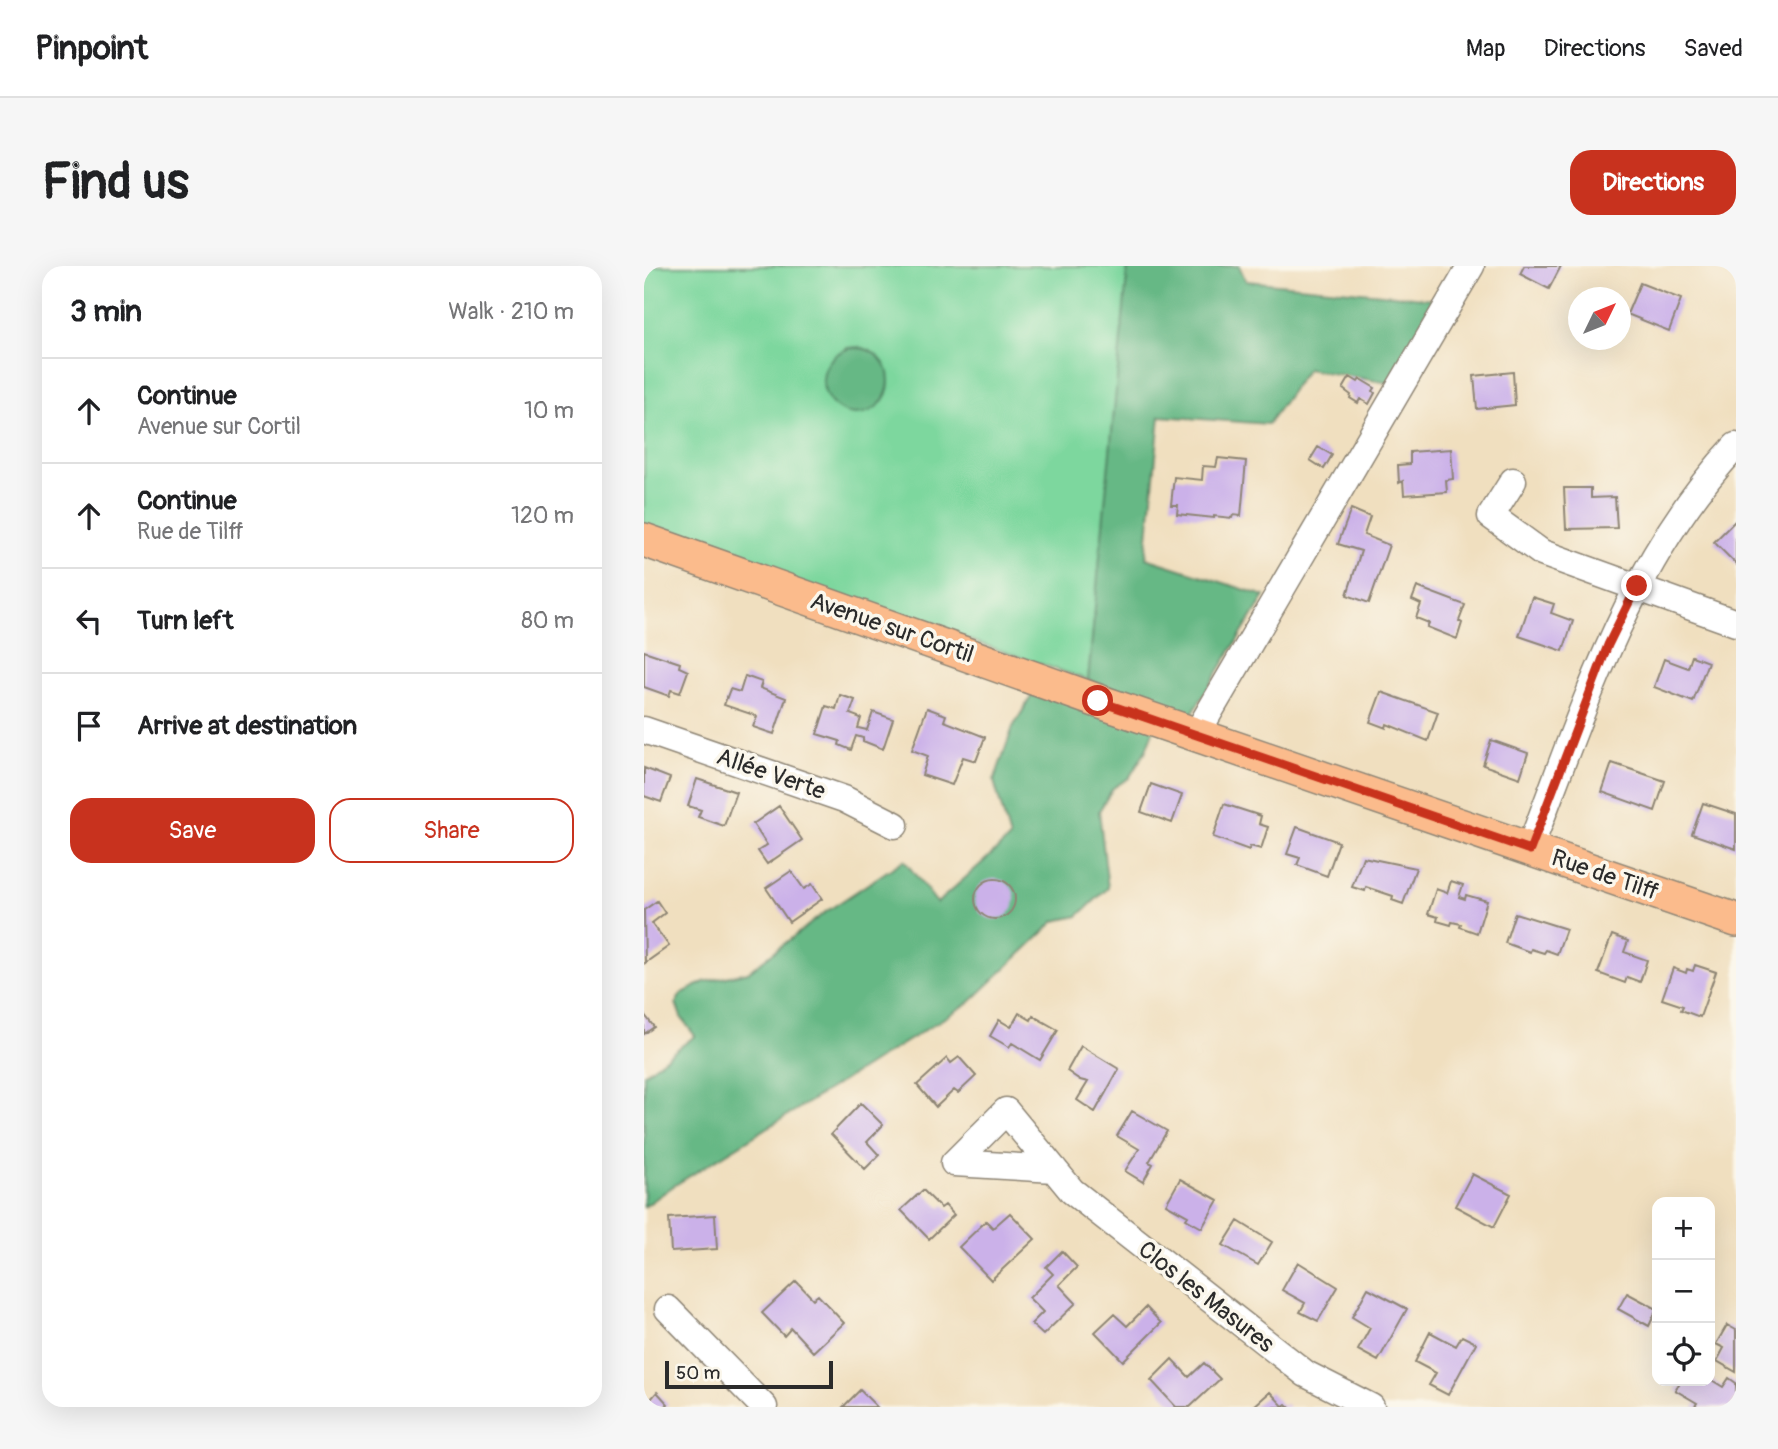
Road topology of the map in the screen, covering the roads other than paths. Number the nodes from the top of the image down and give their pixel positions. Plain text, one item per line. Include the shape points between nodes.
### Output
1 (1471, 266) edge
2 (1736, 446) edge
3 (1513, 481) dead end
4 (644, 540) edge
5 (1637, 586) junction
6 (1736, 623) edge
7 (1141, 715) joint
8 (644, 730) edge
9 (1197, 733) junction
10 (895, 825) dead end
11 (1530, 850) junction
12 (1736, 920) edge
13 (1054, 1170) dead end
14 (668, 1309) dead end
15 (764, 1407) edge
16 (1370, 1407) edge

1 - 9 street
2 - 5 street via 1676,520
3 - 5 street via 1491,516 1542,553
4 - 7 main road, Avenue sur Cortil
5 - 6 street
5 - 11 street via 1608,645
7 - 9 main road, Rue de Tilff
8 - 10 street, Allée Verte via 844,799
9 - 11 main road, Rue de Tilff
11 - 12 main road, Rue de Tilff
13 - 16 street, Clos les Masures via 1072,1191 1306,1374
14 - 15 street

